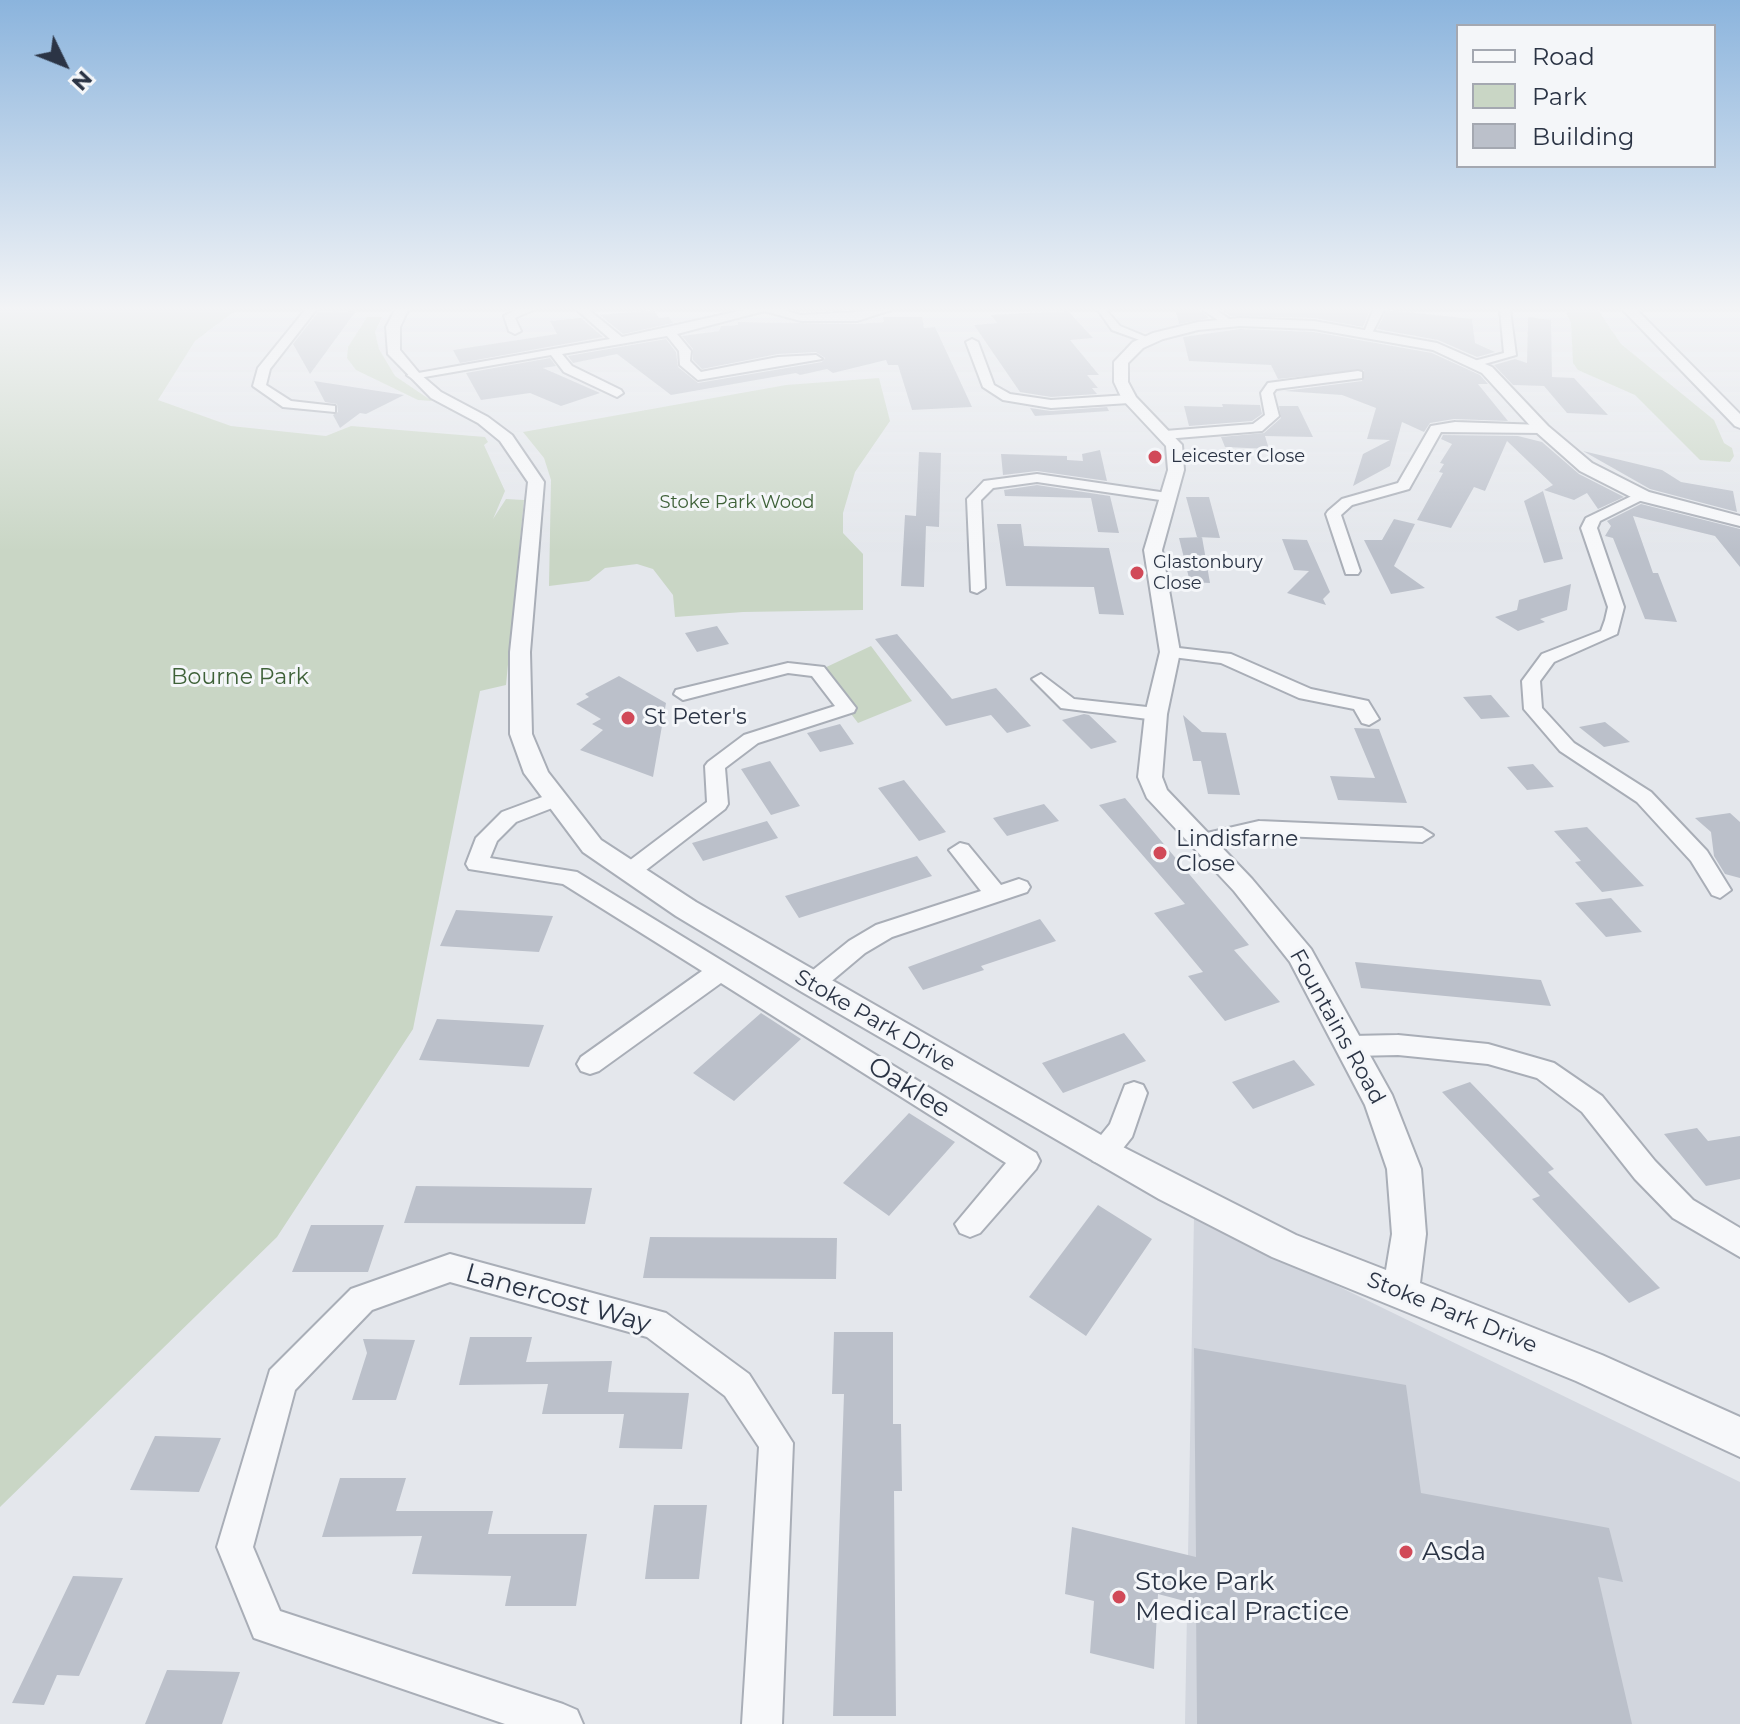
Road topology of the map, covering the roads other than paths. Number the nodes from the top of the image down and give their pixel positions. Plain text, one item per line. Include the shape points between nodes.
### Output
1 (266, 390) edge
2 (431, 390) edge
3 (612, 390) edge
4 (995, 390) edge
5 (1125, 390) edge
6 (1269, 390) edge
7 (1504, 390) edge
8 (1708, 390) edge
9 (617, 393) dead end
10 (1129, 399) junction
11 (330, 409) dead end
12 (1740, 423) edge
13 (1542, 429) junction
14 (1165, 435) junction
15 (1643, 496) junction
16 (1167, 497) junction
17 (1740, 521) edge
18 (1352, 571) dead end
19 (977, 588) dead end
20 (1170, 652) junction
21 (1041, 679) dead end
22 (683, 694) dead end
23 (1156, 714) junction
24 (1369, 719) dead end
25 (553, 800) junction
26 (1422, 835) dead end
27 (1202, 841) junction
28 (960, 850) dead end
29 (629, 872) junction
30 (1019, 887) dead end
31 (1720, 890) dead end
32 (996, 894) junction
33 (720, 971) junction
34 (812, 984) junction
35 (1352, 1046) junction
36 (590, 1064) dead end
37 (1134, 1093) dead end
38 (1103, 1153) junction
39 (970, 1224) dead end
40 (1740, 1244) edge
41 (1400, 1294) junction
42 (1740, 1437) edge
43 (563, 1724) edge
44 (762, 1724) edge

1 - 11 street via 288,404
2 - 25 street, Stoke Park Drive via 506,438 536,482 518,697 529,760
3 - 9 street
4 - 10 street via 1042,404
5 - 10 street
6 - 14 street via 1272,416 1257,428
7 - 13 street
8 - 12 street
10 - 14 street, Fountains Road
13 - 15 street via 1586,467
13 - 18 street via 1436,429 1404,486 1347,502 1333,514
14 - 16 street, Fountains Road via 1174,445 1176,470
15 - 17 street
15 - 31 street via 1594,518 1589,528 1616,607 1614,620 1608,634 1548,658 1531,681 1533,709 1567,747 1644,797 1699,856
16 - 19 street via 1037,478 989,484 974,499
16 - 20 street, Fountains Road via 1153,550
20 - 23 street, Fountains Road
20 - 24 street via 1225,658 1306,694 1361,705
21 - 23 street via 1068,704
22 - 29 street via 788,668 818,671 847,708 751,739 715,766 718,804
23 - 27 street, Fountains Road via 1150,777 1156,793
25 - 29 street, Stoke Park Drive via 592,846
25 - 33 street, Oaklee via 509,817 487,838 477,864 569,877
26 - 27 street via 1259,828
27 - 35 street, Fountains Road via 1301,956
28 - 32 street
29 - 34 street, Stoke Park Drive
30 - 32 street
32 - 34 street via 884,931
33 - 36 street
33 - 39 street, Oaklee via 1026,1161
34 - 38 street, Stoke Park Drive
35 - 40 street via 1488,1054 1545,1070 1592,1104 1683,1209
35 - 41 street, Fountains Road via 1381,1104 1404,1169 1409,1234
37 - 38 street via 1122,1129
38 - 41 street, Stoke Park Drive via 1284,1246
41 - 42 street, Stoke Park Drive via 1589,1368
43 - 44 street, Lanercost Way via 267,1625 235,1547 281,1381 362,1299 450,1268 655,1324 737,1385 776,1443

